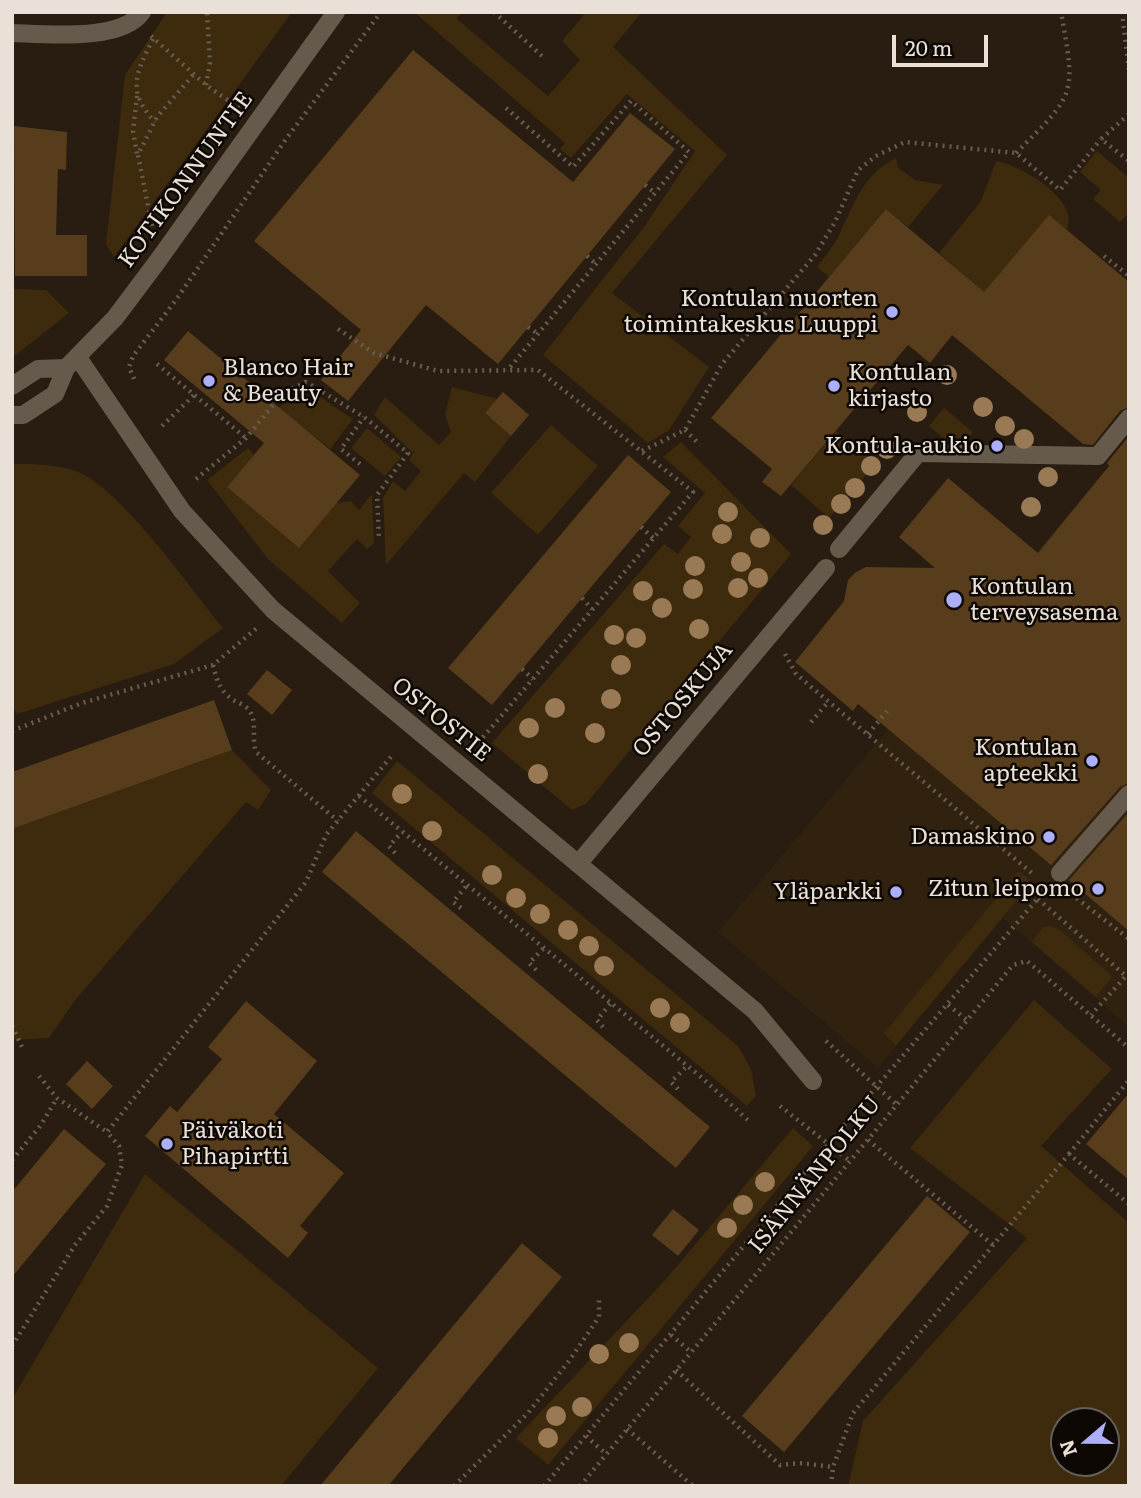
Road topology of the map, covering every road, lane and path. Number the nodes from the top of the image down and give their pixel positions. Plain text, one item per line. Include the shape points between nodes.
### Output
1 (207, 12) edge
2 (336, 12) edge
3 (381, 12) edge
4 (494, 12) edge
5 (1061, 12) edge
6 (1122, 12) edge
7 (139, 16) edge
8 (1127, 28) edge
9 (12, 33) edge
10 (153, 39) junction
11 (543, 57) dead end
12 (1129, 71) edge
13 (193, 75) junction
14 (206, 85) junction
15 (137, 96) junction
16 (233, 104) dead end
17 (506, 108) dead end
18 (1129, 114) edge
19 (155, 122) junction
20 (1101, 139) junction
21 (1016, 153) junction
22 (138, 155) junction
23 (1129, 161) edge
24 (645, 185) dead end
25 (655, 193) junction
26 (587, 256) dead end
27 (1104, 256) dead end
28 (158, 262) junction
29 (596, 264) junction
30 (1129, 276) edge
31 (528, 327) dead end
32 (338, 329) dead end
33 (538, 334) junction
34 (73, 364) junction
35 (157, 364) dead end
36 (506, 372) junction
37 (134, 380) dead end
38 (12, 386) edge
39 (194, 394) junction
40 (12, 415) edge
41 (364, 417) junction
42 (1129, 418) edge
43 (162, 426) dead end
44 (684, 430) junction
45 (246, 438) junction
46 (700, 445) dead end
47 (642, 452) junction
48 (360, 464) dead end
49 (196, 479) dead end
50 (641, 527) dead end
51 (653, 538) junction
52 (379, 539) dead end
53 (839, 549) dead end
54 (826, 568) dead end
55 (582, 598) dead end
56 (592, 609) junction
57 (252, 633) dead end
58 (784, 651) dead end
59 (213, 665) junction
60 (522, 669) dead end
61 (533, 679) junction
62 (829, 701) junction
63 (887, 711) dead end
64 (811, 722) dead end
65 (12, 731) edge
66 (868, 734) junction
67 (478, 743) dead end
68 (394, 753) dead end
69 (932, 788) junction
70 (927, 793) dead end
71 (1129, 794) edge
72 (359, 796) junction
73 (338, 821) junction
74 (402, 832) junction
75 (993, 839) junction
76 (989, 845) dead end
77 (395, 853) dead end
78 (578, 864) junction
79 (1039, 879) dead end
80 (1062, 881) joint
81 (467, 885) junction
82 (461, 908) dead end
83 (1129, 939) edge
84 (544, 948) junction
85 (536, 970) dead end
86 (1127, 976) edge
87 (611, 1003) junction
88 (948, 1005) junction
89 (1091, 1016) junction
90 (967, 1020) junction
91 (12, 1026) edge
92 (603, 1027) dead end
93 (826, 1041) dead end
94 (1129, 1048) edge
95 (23, 1049) dead end
96 (687, 1066) junction
97 (40, 1076) dead end
98 (1129, 1080) edge
99 (813, 1081) dead end
100 (876, 1087) junction
101 (678, 1089) dead end
102 (57, 1098) junction
103 (896, 1104) junction
104 (780, 1106) dead end
105 (751, 1123) dead end
106 (107, 1132) junction
107 (868, 1140) junction
108 (830, 1144) junction
109 (1069, 1154) junction
110 (12, 1160) edge
111 (850, 1161) junction
112 (1129, 1204) edge
113 (993, 1245) junction
114 (599, 1297) dead end
115 (671, 1335) junction
116 (12, 1346) edge
117 (691, 1352) junction
118 (676, 1370) junction
119 (627, 1429) junction
120 (586, 1436) junction
121 (606, 1454) junction
122 (834, 1467) junction
123 (454, 1486) edge
124 (544, 1486) edge
125 (580, 1486) edge
126 (692, 1486) edge
127 (831, 1486) edge

1 - 14 path via 210,63
2 - 28 street, KOTIKONNUNTIE
3 - 37 path via 133,356 129,367
4 - 11 path
5 - 21 path via 1070,62 1067,97
6 - 8 path
7 - 9 street via 113,30 95,33
7 - 10 path
8 - 12 path
10 - 13 path
10 - 15 path via 137,72
13 - 14 path
13 - 19 path
14 - 16 path
15 - 19 path
15 - 22 path via 133,131
17 - 25 path via 573,167 631,101 689,152
18 - 20 path
19 - 22 path
20 - 21 path via 1060,190
20 - 23 path
21 - 44 path via 905,142 858,170 815,255 722,364
22 - 28 path
24 - 25 path
25 - 29 path
26 - 29 path
27 - 30 path
28 - 34 street, KOTIKONNUNTIE
29 - 33 path
31 - 33 path
32 - 36 path via 374,353 438,371
33 - 36 path
34 - 38 street via 38,369
34 - 40 street, KOTIKONNUNTIE via 55,394 23,415
34 - 78 street, OSTOSTIE via 182,511 273,610
35 - 39 path
36 - 47 path via 538,370
39 - 43 path
39 - 45 path
41 - 45 path via 306,382 283,393
41 - 48 path via 341,449
41 - 52 path via 408,453 377,495
42 - 53 street via 1098,456 918,453
44 - 46 path
44 - 47 path
45 - 49 path
47 - 51 path via 693,492
50 - 51 path
51 - 56 path
54 - 78 street, OSTOSKUJA
55 - 56 path
56 - 61 path
57 - 59 path
58 - 62 path via 796,674
59 - 65 path via 82,703
59 - 73 path via 226,696 249,709 256,752
60 - 61 path
61 - 67 path
62 - 64 path
62 - 66 path
63 - 66 path
66 - 69 path
68 - 72 path
69 - 70 path
69 - 75 path
71 - 80 street
72 - 73 path
72 - 74 path
73 - 106 path via 326,835 306,882
74 - 77 path via 389,846
74 - 81 path
75 - 76 path
75 - 79 path
78 - 99 street, OSTOSTIE via 755,1011
80 - 83 path
81 - 82 path via 453,902
81 - 84 path
84 - 85 path via 529,963
84 - 87 path
86 - 88 path, ISÄNNÄNPOLKU via 1038,899
86 - 89 path
87 - 92 path via 597,1020
87 - 96 path
88 - 90 path
88 - 100 path, ISÄNNÄNPOLKU
89 - 90 path, ISÄNNÄNPOLKU via 1027,961 1013,965
89 - 94 path, ISÄNNÄNPOLKU
90 - 103 path, ISÄNNÄNPOLKU
91 - 95 path
93 - 100 path
96 - 101 path via 671,1082
96 - 105 path
97 - 102 path
98 - 109 path
100 - 103 path
100 - 108 path, ISÄNNÄNPOLKU
102 - 106 path
102 - 110 path
103 - 107 path, ISÄNNÄNPOLKU
104 - 108 path
106 - 116 path via 119,1146 122,1166 107,1206 75,1245
107 - 111 path, ISÄNNÄNPOLKU
107 - 113 path
108 - 111 path
108 - 115 path, ISÄNNÄNPOLKU
109 - 112 path
109 - 113 path
111 - 117 path, ISÄNNÄNPOLKU
113 - 122 path via 853,1413
114 - 123 path via 599,1317 569,1362 528,1413
115 - 117 path
115 - 120 path, ISÄNNÄNPOLKU
117 - 118 path, ISÄNNÄNPOLKU
118 - 119 path, ISÄNNÄNPOLKU
118 - 122 path via 780,1465
119 - 121 path, ISÄNNÄNPOLKU
119 - 126 path
120 - 121 path
120 - 124 path, ISÄNNÄNPOLKU
121 - 125 path, ISÄNNÄNPOLKU
122 - 127 path

